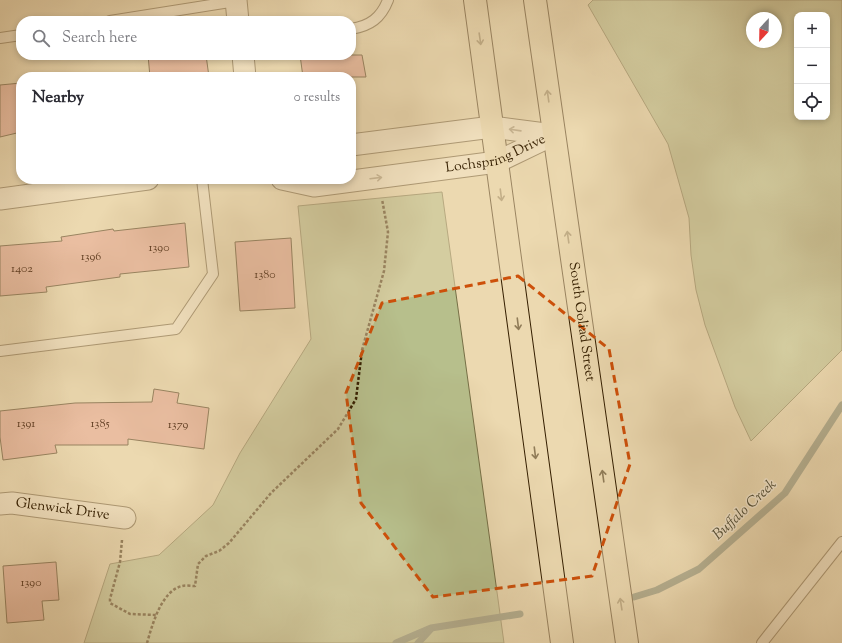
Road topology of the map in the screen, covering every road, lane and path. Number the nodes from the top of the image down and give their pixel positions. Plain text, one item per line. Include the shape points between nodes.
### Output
1 (388, 0) edge
2 (475, 0) edge
3 (535, 0) edge
4 (237, 7) edge
5 (155, 16) edge
6 (356, 28) edge
7 (16, 36) edge
8 (0, 38) edge
9 (243, 60) edge
10 (245, 72) edge
11 (492, 127) junction
12 (553, 135) junction
13 (356, 144) edge
14 (497, 162) junction
15 (356, 180) edge
16 (109, 184) edge
17 (203, 184) edge
18 (305, 184) edge
19 (329, 184) edge
20 (381, 193) dead end
21 (0, 198) edge
22 (0, 351) edge
23 (0, 504) edge
24 (125, 518) joint
25 (841, 544) edge
26 (156, 615) junction
27 (147, 643) edge
28 (562, 643) edge
29 (627, 643) edge
30 (762, 643) edge

1 - 6 lane via 384,11 366,26
2 -> 11 main road
12 -> 3 main road, South Goliad Street
4 - 5 lane
7 - 8 lane
9 - 10 street
12 -> 11 street, Lochspring Drive
11 - 13 street, Lochspring Drive
11 - 14 main road
12 - 14 street, Lochspring Drive
29 -> 12 main road, South Goliad Street
15 -> 14 street, Lochspring Drive
14 -> 28 main road
16 - 21 street
17 - 22 lane via 213,274 176,329
18 -> 19 street, Lochspring Drive
20 - 26 path via 388,232 384,271 362,350 356,399 338,429 271,493 228,543 198,564 195,586 182,586 173,591
23 - 24 street, Glenwick Drive via 12,503
24 - 26 path via 120,562 110,603 130,614
25 - 30 lane
26 - 27 path

